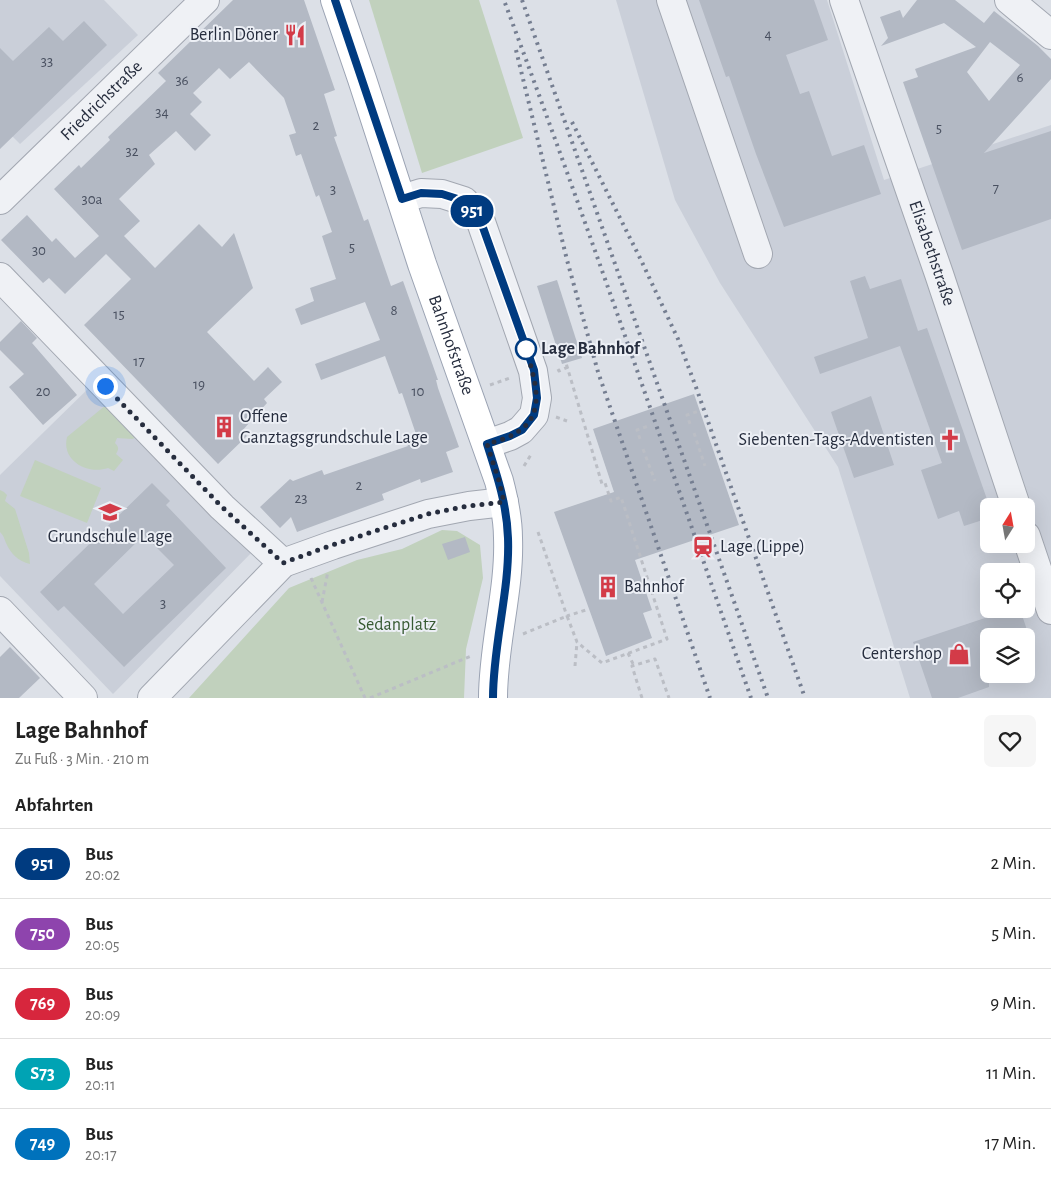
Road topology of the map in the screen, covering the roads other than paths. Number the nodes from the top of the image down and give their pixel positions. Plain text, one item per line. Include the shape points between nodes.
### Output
1 (205, 0) edge
2 (335, 0) edge
3 (670, 0) edge
4 (844, 0) edge
5 (1009, 0) edge
6 (1051, 35) edge
7 (402, 199) junction
8 (0, 200) edge
9 (758, 254) dead end
10 (0, 276) edge
11 (487, 444) junction
12 (1013, 498) edge
13 (504, 502) junction
14 (1032, 553) edge
15 (292, 559) junction
16 (1051, 610) edge
17 (0, 611) edge
18 (83, 698) edge
19 (152, 698) edge
20 (493, 698) edge

1 - 8 street, Friedrichstraße
2 - 7 main road, Bahnhofstraße
3 - 9 street
4 - 12 street, Elisabethstraße
5 - 6 street
7 - 11 main road, Bahnhofstraße
7 - 11 street via 421,193 442,194 464,201 481,222 534,370 537,398 534,415 522,430
10 - 15 street via 216,500
11 - 13 main road, Bahnhofstraße
13 - 15 street via 428,514
13 - 20 main road, Bahnhofstraße via 507,572 494,664
14 - 16 street
15 - 19 street
17 - 18 street

